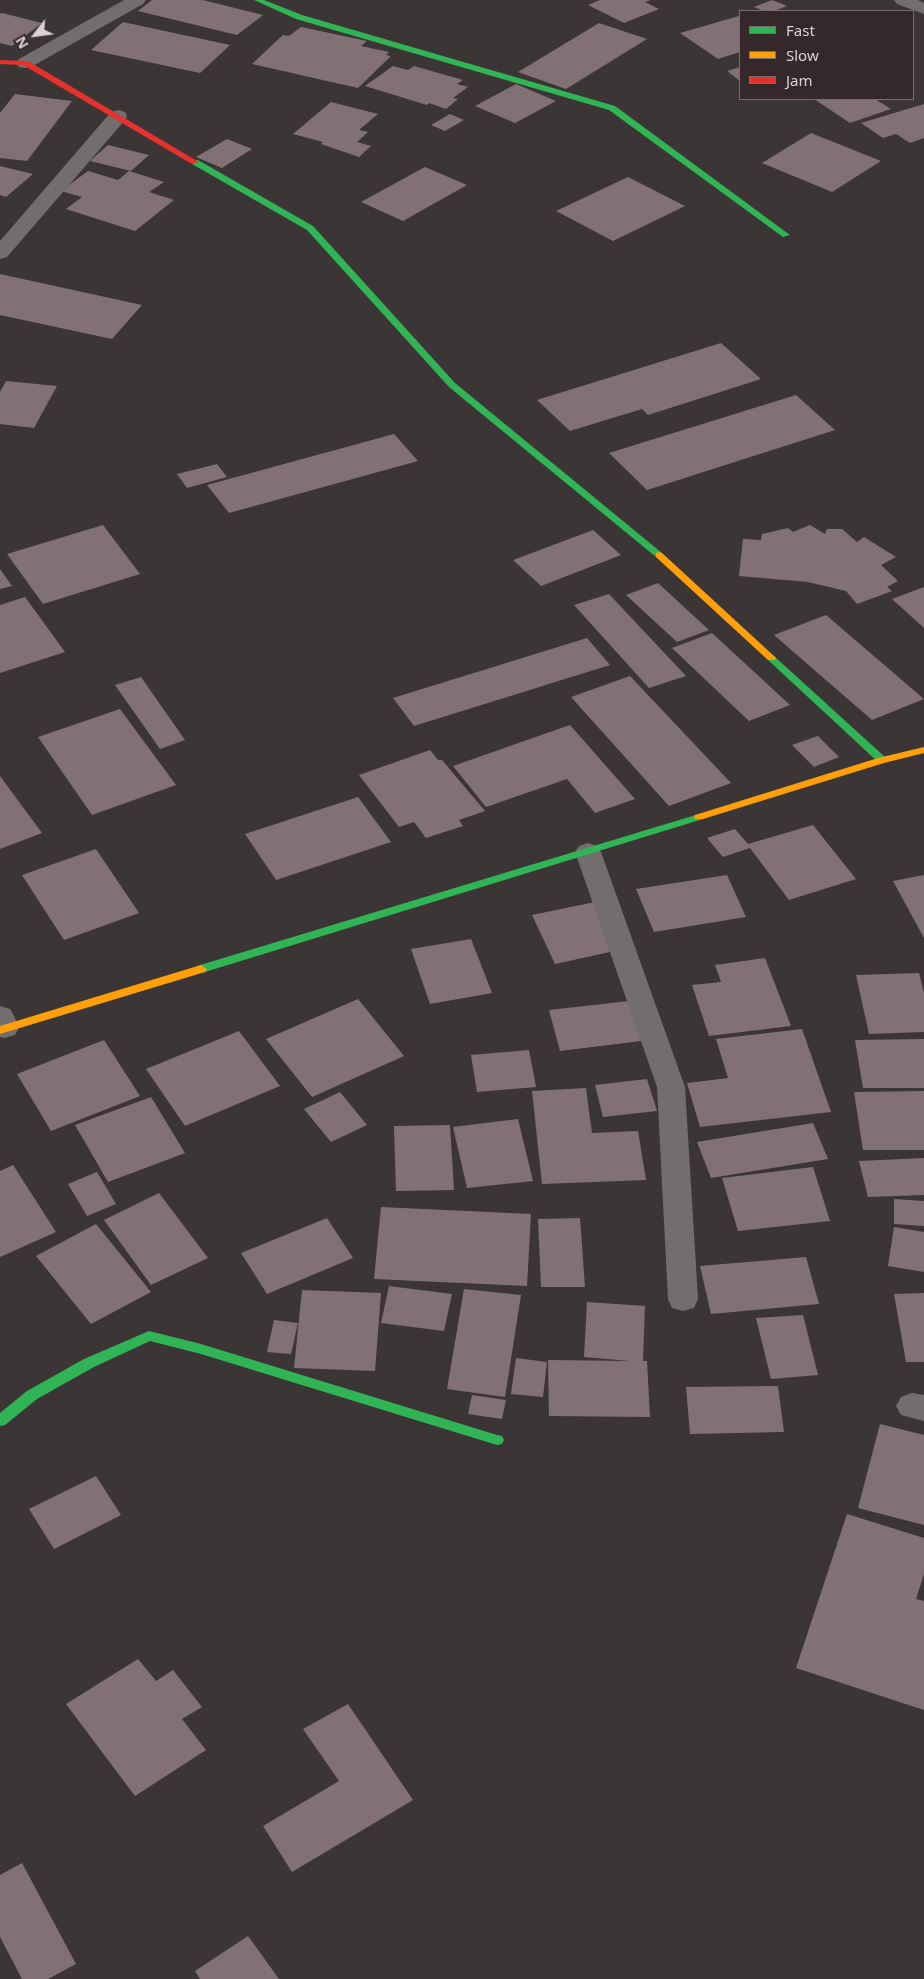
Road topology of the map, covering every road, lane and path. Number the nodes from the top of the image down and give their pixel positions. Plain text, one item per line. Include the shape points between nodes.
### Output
1 (137, 0) edge
2 (258, 0) edge
3 (903, 0) edge
4 (924, 9) edge
5 (0, 62) edge
6 (24, 62) junction
7 (118, 116) junction
8 (786, 235) dead end
9 (0, 253) edge
10 (924, 750) edge
11 (882, 760) junction
12 (588, 852) junction
13 (2, 1025) edge
14 (683, 1299) dead end
15 (0, 1421) edge
16 (497, 1440) dead end

1 - 6 street
2 - 8 street via 299,17 612,108
3 - 4 street
5 - 6 street
6 - 7 street
7 - 9 street
7 - 11 street via 310,228 452,385 658,554
10 - 11 street
11 - 12 street
12 - 13 street
12 - 14 street via 671,1088
15 - 16 street via 32,1395 89,1362 149,1336

